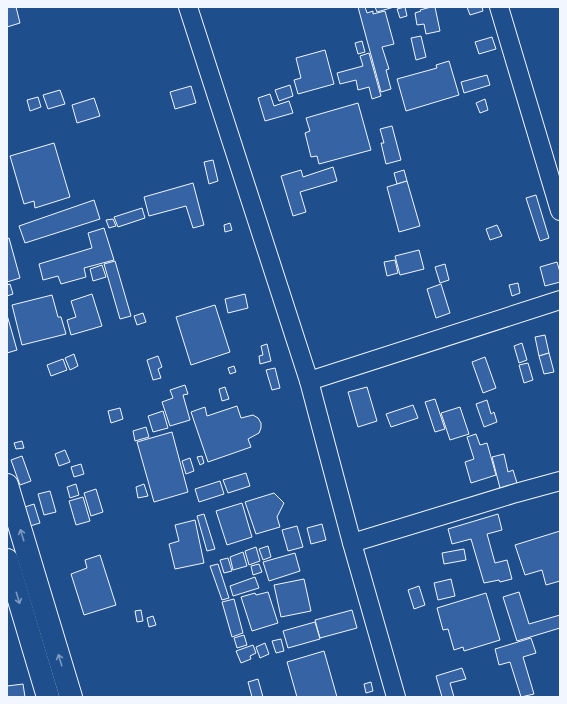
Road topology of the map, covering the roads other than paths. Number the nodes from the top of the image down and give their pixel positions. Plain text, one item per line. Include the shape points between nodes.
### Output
1 (188, 7) edge
2 (498, 7) edge
3 (560, 211) edge
4 (560, 300) edge
5 (309, 381) junction
6 (560, 481) edge
7 (7, 485) edge
8 (352, 543) junction
9 (7, 560) edge
10 (48, 697) edge
11 (71, 697) edge
12 (396, 697) edge

1 - 5 street
2 - 3 street
4 - 5 street
5 - 8 street
6 - 8 street
11 -> 7 highway
8 - 12 street
9 -> 10 highway

